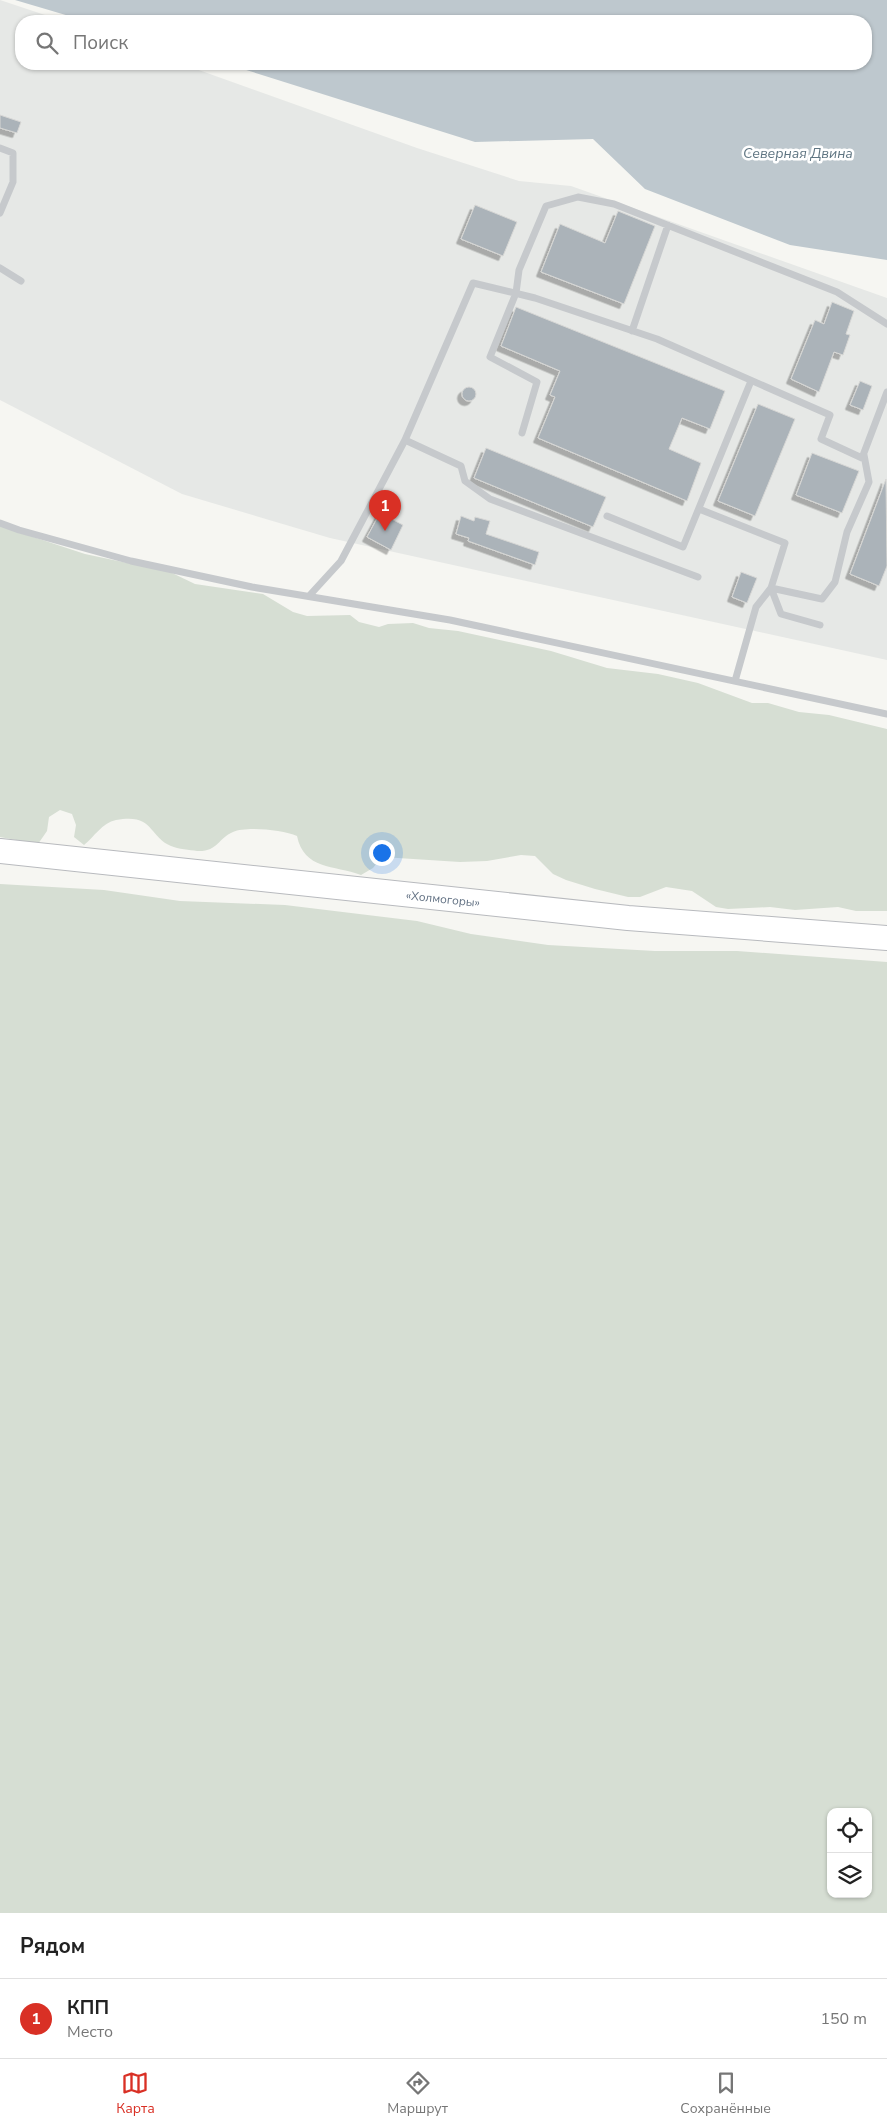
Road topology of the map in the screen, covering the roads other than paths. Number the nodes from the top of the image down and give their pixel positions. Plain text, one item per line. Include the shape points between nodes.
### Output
1 (0, 148) edge
2 (0, 214) edge
3 (668, 225) junction
4 (0, 268) edge
5 (21, 282) dead end
6 (516, 293) junction
7 (887, 324) edge
8 (632, 331) junction
9 (752, 380) junction
10 (887, 392) edge
11 (522, 433) dead end
12 (405, 440) junction
13 (864, 455) junction
14 (698, 509) junction
15 (607, 516) dead end
16 (0, 523) edge
17 (698, 576) dead end
18 (771, 588) junction
19 (309, 596) junction
20 (820, 624) dead end
21 (734, 681) junction
22 (887, 714) edge
23 (0, 851) edge
24 (887, 938) edge

1 - 2 lane via 13,153 13,182
3 - 6 lane via 614,204 578,197 546,206 519,270
3 - 7 lane via 838,292
3 - 8 lane
4 - 5 lane
6 - 8 lane
6 - 11 lane via 490,357 537,382
6 - 12 lane via 473,283
8 - 9 lane
9 - 13 lane via 830,415 821,439 862,458
9 - 14 lane
10 - 13 lane
12 - 17 lane via 462,466 465,481 490,499
12 - 19 lane via 341,561
13 - 18 lane via 869,482 847,532 835,582 822,599
14 - 15 lane via 683,547
14 - 18 lane via 785,543
16 - 19 lane via 131,561
18 - 20 lane via 781,614
18 - 21 lane via 756,607
19 - 21 lane via 450,620
21 - 22 lane
23 - 24 highway, «Холмогоры» via 628,918

